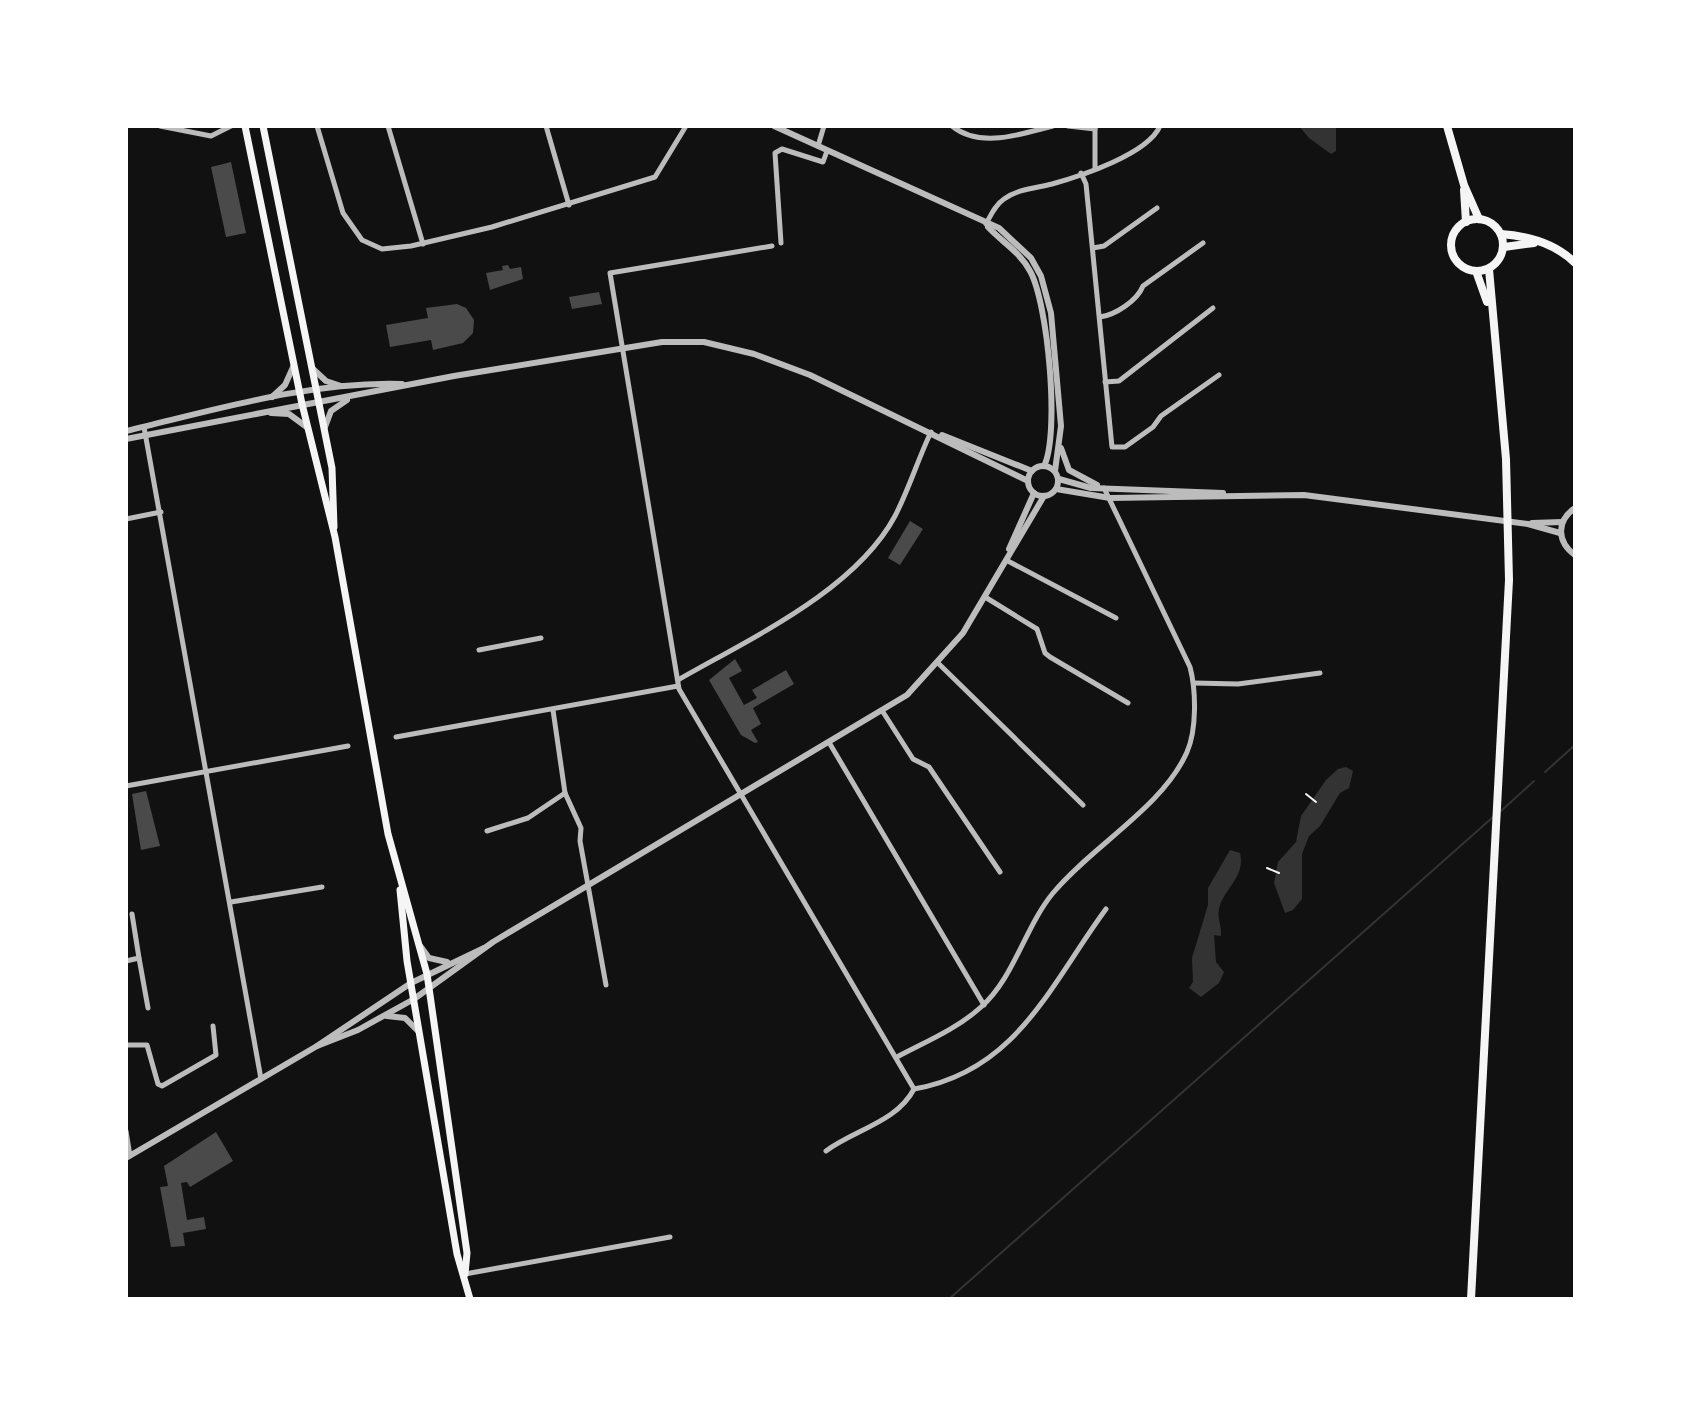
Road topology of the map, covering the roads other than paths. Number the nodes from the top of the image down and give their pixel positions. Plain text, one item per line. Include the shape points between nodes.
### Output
1 (160, 126) edge
2 (231, 126) edge
3 (245, 126) edge
4 (263, 126) edge
5 (317, 126) edge
6 (388, 126) edge
7 (546, 126) edge
8 (686, 126) edge
9 (774, 126) edge
10 (824, 126) edge
11 (952, 126) edge
12 (1053, 126) edge
13 (1068, 126) edge
14 (1160, 126) edge
15 (1447, 126) edge
16 (1095, 127) edge
17 (818, 146) junction
18 (827, 151) junction
19 (1095, 168) junction
20 (1081, 173) junction
21 (1464, 185) junction
22 (569, 205) junction
23 (1157, 208) dead end
24 (1479, 219) junction
25 (1466, 222) junction
26 (985, 225) junction
27 (1501, 234) junction
28 (781, 243) dead end
29 (1203, 243) dead end
30 (1544, 243) junction
31 (423, 244) junction
32 (772, 246) dead end
33 (1504, 247) junction
34 (1093, 248) junction
35 (1575, 263) edge
36 (1489, 269) junction
37 (1476, 271) junction
38 (1213, 308) dead end
39 (1490, 310) junction
40 (1100, 317) junction
41 (622, 348) junction
42 (294, 365) junction
43 (312, 368) junction
44 (1219, 375) dead end
45 (1105, 382) junction
46 (410, 384) junction
47 (349, 387) junction
48 (317, 391) junction
49 (300, 393) junction
50 (354, 397) junction
51 (268, 400) junction
52 (319, 401) junction
53 (302, 404) junction
54 (252, 413) junction
55 (308, 428) junction
56 (168, 429) junction
57 (145, 430) junction
58 (126, 431) edge
59 (325, 431) junction
60 (931, 432) junction
61 (126, 439) edge
62 (1060, 445) junction
63 (149, 448) junction
64 (1044, 466) junction
65 (1032, 471) junction
66 (1055, 471) junction
67 (1059, 479) junction
68 (1028, 481) junction
69 (1104, 488) junction
70 (1056, 489) junction
71 (1034, 493) junction
72 (1238, 495) junction
73 (1044, 496) junction
74 (1110, 498) junction
75 (1575, 508) edge
76 (161, 512) junction
77 (126, 519) edge
78 (1562, 522) junction
79 (1528, 524) junction
80 (1560, 533) junction
81 (335, 537) junction
82 (1575, 555) edge
83 (1006, 560) junction
84 (985, 597) junction
85 (1116, 618) dead end
86 (541, 638) dead end
87 (479, 650) dead end
88 (939, 664) junction
89 (1320, 673) dead end
90 (678, 683) junction
91 (1194, 683) junction
92 (1128, 703) dead end
93 (553, 710) junction
94 (883, 712) junction
95 (396, 737) dead end
96 (830, 744) junction
97 (348, 746) dead end
98 (207, 772) junction
99 (126, 786) edge
100 (565, 793) junction
101 (741, 796) junction
102 (1083, 805) dead end
103 (487, 831) dead end
104 (398, 872) junction
105 (1000, 872) dead end
106 (590, 885) junction
107 (322, 887) dead end
108 (231, 902) junction
109 (1106, 909) dead end
110 (132, 914) dead end
111 (420, 946) junction
112 (484, 948) junction
113 (139, 958) junction
114 (126, 961) edge
115 (451, 962) junction
116 (427, 974) junction
117 (411, 983) junction
118 (606, 985) dead end
119 (430, 989) junction
120 (414, 999) junction
121 (984, 1005) junction
122 (148, 1008) dead end
123 (384, 1015) junction
124 (213, 1026) dead end
125 (422, 1038) junction
126 (126, 1045) edge
127 (317, 1046) junction
128 (897, 1057) junction
129 (261, 1079) junction
130 (914, 1089) junction
131 (126, 1131) edge
132 (826, 1151) dead end
133 (128, 1157) edge
134 (670, 1237) dead end
135 (465, 1274) junction
136 (470, 1299) edge
137 (1471, 1299) edge

1 - 2 street via 211,136
3 - 42 main road
4 - 43 main road
5 - 31 street via 338,201 355,234 382,249
6 - 31 street
7 - 22 street
8 - 22 street via 655,177
9 - 17 street
10 - 17 street
11 - 12 street via 960,133 987,138
13 - 16 street
14 - 19 street via 1145,145
15 - 21 main road
16 - 19 street
17 - 18 street
18 - 26 street
18 - 28 street via 823,162 782,149 775,153
19 - 20 street
20 - 26 street via 1009,195
20 - 34 street
21 - 24 main road
21 - 25 main road
22 - 31 street
23 - 34 street via 1104,246
24 - 25 main road
24 - 27 main road
25 - 37 main road via 1454,233 1452,250 1460,265
26 - 62 street via 1012,237 1042,279 1058,380
26 - 64 street via 1024,261 1040,296 1052,432
27 - 30 main road
27 - 33 main road
29 - 40 street via 1143,286 1139,295
30 - 33 main road
30 - 35 main road
32 - 41 street via 610,273
33 - 36 main road
34 - 40 street
36 - 37 main road
36 - 39 main road
37 - 39 main road
38 - 45 street via 1119,381
39 - 137 main road via 1509,510 1500,782
40 - 45 street
41 - 46 street
41 - 60 street via 683,342 733,347 810,375
41 - 90 street
42 - 49 main road
42 - 51 street via 285,385
43 - 47 street via 326,381
43 - 48 main road
44 - 45 street via 1125,447 1116,448 1110,443
46 - 47 street
46 - 50 street
47 - 48 street
48 - 49 street
48 - 52 main road
49 - 51 street
49 - 53 main road
50 - 52 street
50 - 59 street via 331,411
51 - 57 street via 176,417
52 - 53 street
52 - 59 main road
53 - 54 street
53 - 55 main road
54 - 55 street via 289,414
54 - 56 street
55 - 81 main road
56 - 57 street
56 - 63 street
57 - 58 street
57 - 61 street
57 - 63 street
59 - 81 main road
60 - 65 street
60 - 68 street
60 - 90 street via 894,518 861,559 790,614
62 - 66 street
62 - 69 street via 1073,475
63 - 76 street
64 - 65 street
64 - 66 street
65 - 68 street
66 - 67 street
67 - 69 street
67 - 70 street
68 - 71 street
69 - 72 street
69 - 74 street
70 - 73 street
70 - 74 street
71 - 73 street
71 - 83 street
72 - 74 street
72 - 79 street via 1326,497
73 - 83 street
74 - 91 street
75 - 78 street
76 - 77 street
76 - 98 street
78 - 79 street
78 - 80 street
79 - 80 street
80 - 82 street
81 - 104 main road
83 - 84 street
83 - 85 street
84 - 88 street
84 - 92 street via 1037,629 1050,657
86 - 87 street
88 - 94 street
88 - 102 street
89 - 91 street via 1238,684
90 - 93 street
90 - 101 street
91 - 121 street via 1189,749 1169,782 1067,876
93 - 95 street
93 - 100 street
94 - 96 street
94 - 105 street via 913,759 929,767
96 - 101 street
96 - 121 street
97 - 98 street
98 - 99 street
98 - 108 street
100 - 103 street via 528,818
100 - 106 street via 581,828
101 - 106 street
101 - 128 street
104 - 111 main road
104 - 117 main road
106 - 112 street
106 - 118 street
107 - 108 street
108 - 129 street
109 - 130 street via 1044,1004 999,1050 959,1079
110 - 113 street
111 - 115 street via 433,960
111 - 116 main road
112 - 115 street
112 - 119 street
113 - 114 street
113 - 122 street
115 - 116 street
116 - 117 street
116 - 119 main road
117 - 120 main road
117 - 127 street
119 - 120 street
119 - 135 main road via 467,1253
120 - 123 street
120 - 125 main road
121 - 128 street
123 - 125 street via 405,1018
123 - 127 street
124 - 126 street via 216,1055 162,1086 147,1045
125 - 135 main road via 457,1254
127 - 129 street
128 - 130 street
129 - 133 street
130 - 132 street via 887,1117
131 - 133 street
134 - 135 street
135 - 136 main road

